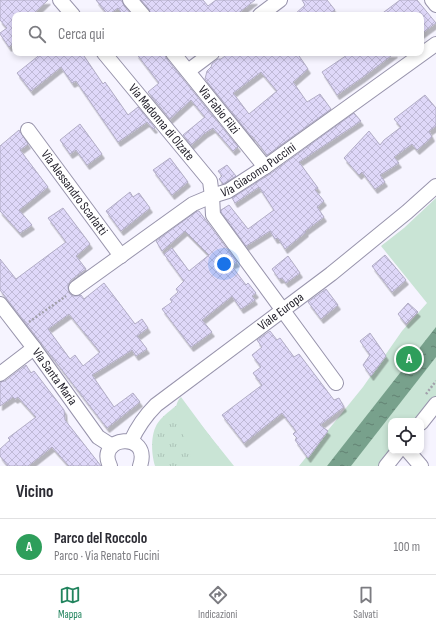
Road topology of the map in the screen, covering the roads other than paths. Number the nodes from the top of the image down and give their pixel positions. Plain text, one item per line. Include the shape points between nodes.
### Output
1 (60, 0) edge
2 (130, 0) edge
3 (280, 0) edge
4 (432, 0) edge
5 (436, 5) edge
6 (70, 12) edge
7 (140, 12) edge
8 (264, 12) edge
9 (436, 44) edge
10 (424, 53) edge
11 (106, 56) edge
12 (176, 56) edge
13 (208, 56) edge
14 (419, 56) edge
15 (188, 71) junction
16 (28, 130) dead end
17 (265, 167) junction
18 (436, 186) edge
19 (212, 196) junction
20 (121, 256) junction
21 (76, 288) road end
22 (0, 304) edge
23 (282, 310) junction
24 (34, 348) junction
25 (0, 374) edge
26 (336, 383) dead end
27 (436, 404) edge
28 (424, 419) edge
29 (131, 442) junction
30 (112, 446) junction
31 (396, 454) edge
32 (411, 454) edge
33 (110, 466) edge
34 (140, 466) edge
35 (386, 466) edge
36 (421, 466) edge

1 - 6 street
2 - 7 street
3 - 8 street
4 - 5 street
9 - 10 street, Via Giacomo Puccini
11 - 19 street, Via Madonna di Olzate via 210,181
12 - 15 street, Via Fabio Filzi
13 - 15 street
14 - 17 street, Via Giacomo Puccini
15 - 17 street, Via Fabio Filzi
16 - 20 street, Via Alessandro Scarlatti
17 - 19 street, Via Giacomo Puccini via 228,191
18 - 23 street, Viale Europa via 330,274
19 - 20 street, Via Giacomo Puccini via 193,204
19 - 23 street, Via Madonna di Olzate via 213,216
20 - 21 street, Via Giacomo Puccini
22 - 24 street, Via Santa Maria
23 - 26 street, Via Madonna di Olzate
23 - 29 street, Viale Europa via 156,405 145,417
24 - 25 street
24 - 30 street, Via Santa Maria via 98,437
27 - 28 street
29 - 30 street via 119,441
29 - 34 street via 140,448
30 - 33 street via 107,457
31 - 35 street
32 - 36 street

